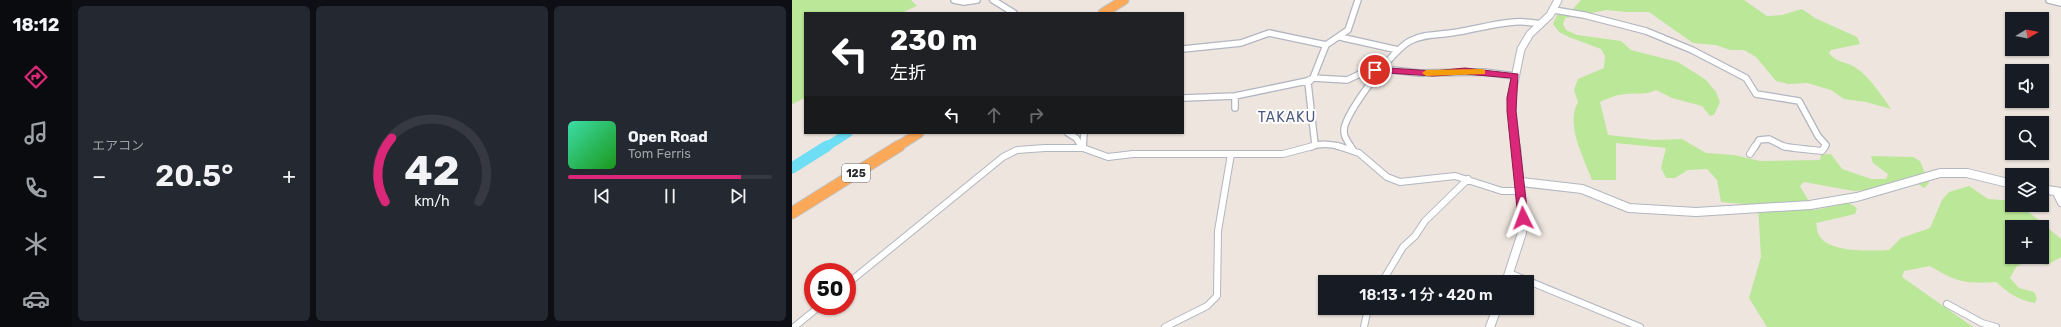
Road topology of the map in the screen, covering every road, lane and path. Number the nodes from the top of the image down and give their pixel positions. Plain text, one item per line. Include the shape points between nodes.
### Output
1 (954, 0) edge
2 (977, 0) edge
3 (993, 0) edge
4 (1124, 0) edge
5 (1132, 0) edge
6 (1358, 0) edge
7 (1558, 0) edge
8 (2050, 0) edge
9 (2061, 1) edge
10 (1554, 10) junction
11 (1012, 12) edge
12 (1105, 12) edge
13 (1113, 12) edge
14 (1541, 24) junction
15 (1340, 37) junction
16 (1326, 45) junction
17 (1184, 49) edge
18 (1398, 50) junction
19 (1384, 69) junction
20 (1515, 76) junction
21 (1313, 78) junction
22 (1235, 96) junction
23 (1184, 98) edge
24 (1235, 108) dead end
25 (908, 134) edge
26 (917, 134) edge
27 (1070, 134) edge
28 (1084, 134) edge
29 (1315, 145) junction
30 (1083, 148) junction
31 (1353, 150) junction
32 (1231, 154) junction
33 (1750, 154) dead end
34 (1468, 179) junction
35 (1521, 182) junction
36 (2005, 182) edge
37 (1521, 191) junction
38 (2058, 192) edge
39 (2061, 203) edge
40 (792, 207) edge
41 (792, 213) edge
42 (1509, 273) joint
43 (1386, 275) edge
44 (856, 277) edge
45 (1947, 304) dead end
46 (809, 315) edge
47 (1367, 315) edge
48 (1494, 315) edge
49 (794, 327) edge
50 (1165, 327) edge
51 (1364, 327) edge
52 (1490, 327) edge
53 (1640, 327) edge
54 (1996, 327) edge

1 - 2 street
3 - 11 street
4 - 12 highway
5 - 13 highway
6 - 15 street via 1350,26
7 - 10 main road
8 - 9 street
10 - 14 main road
10 - 33 street via 1584,15 1646,32 1692,50 1746,78 1756,94 1799,101 1818,136 1826,145 1822,151 1787,148 1769,139 1763,139 1759,140
14 - 18 street via 1508,21 1451,33 1431,34 1410,41
14 - 20 main road via 1530,34 1521,49
15 - 16 street
15 - 18 street
16 - 17 street via 1270,33 1241,42
16 - 21 street
18 - 19 street
19 - 20 street via 1419,73 1484,72
19 - 21 street via 1364,72 1347,80
19 - 31 street via 1363,93 1346,125 1344,136
20 - 35 main road via 1511,111
21 - 22 street
21 - 29 street via 1308,83
22 - 23 street
22 - 24 street
25 - 40 highway, 125
26 - 41 highway, 125
27 - 30 street
28 - 30 street
29 - 31 street via 1336,145
29 - 32 street via 1283,154
30 - 32 street via 1108,157 1133,154
30 - 44 street via 1032,148 1008,154
31 - 34 street via 1387,177 1400,182 1449,176
32 - 50 street via 1218,232 1218,295 1216,300 1203,308
34 - 37 street via 1502,191
34 - 43 street via 1425,221 1415,236 1403,247
35 - 36 street via 1582,189 1629,208 1696,212 1810,205 1857,197 1940,173 1967,174
35 - 37 main road
37 - 42 main road via 1522,233
38 - 39 street
42 - 53 street
45 - 54 street via 1982,324
46 - 49 street
47 - 51 street
48 - 52 main road

